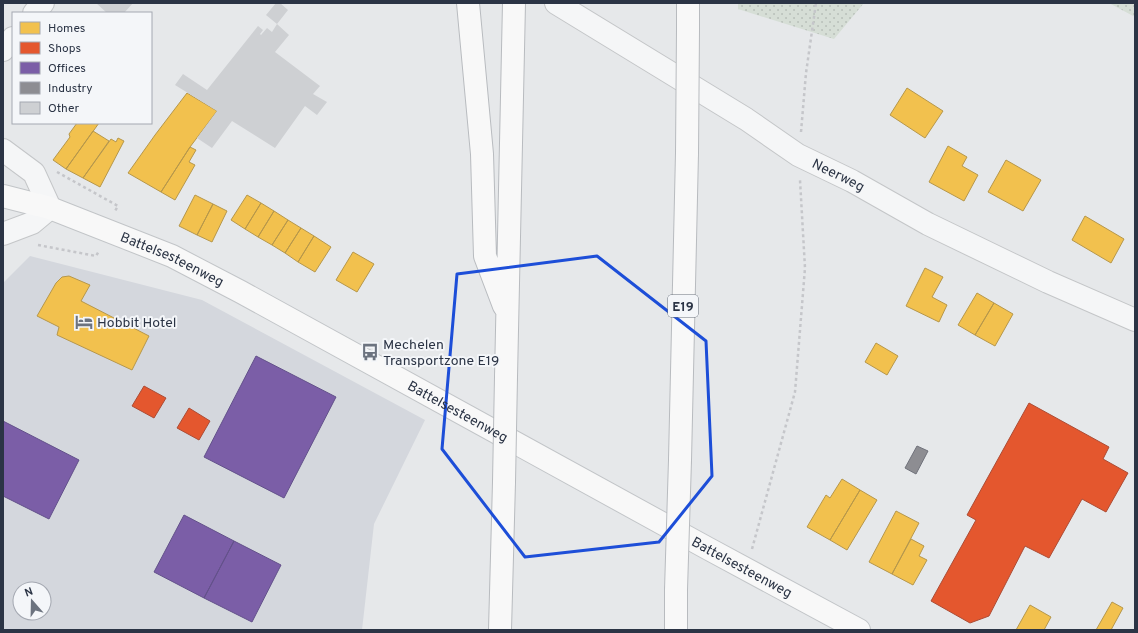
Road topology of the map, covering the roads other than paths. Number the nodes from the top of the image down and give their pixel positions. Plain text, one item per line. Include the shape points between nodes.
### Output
1 (43, 3) edge
2 (468, 3) edge
3 (556, 3) edge
4 (688, 3) edge
5 (514, 11) edge
6 (35, 12) edge
7 (12, 39) edge
8 (3, 50) edge
9 (3, 150) edge
10 (3, 196) edge
11 (50, 208) junction
12 (3, 234) edge
13 (508, 317) junction
14 (1135, 320) edge
15 (500, 630) edge
16 (676, 630) edge
17 (859, 630) edge

1 - 6 street
2 - 13 main road via 482,154 485,256
3 - 14 street, Neerweg via 746,119 798,155 852,181 928,224 1048,282
4 - 16 main road, E19, bridge
5 - 13 main road
7 - 8 street
9 - 11 street via 34,173
10 - 11 main road, Battelsesteenweg
11 - 12 street via 32,223
11 - 17 main road, Battelsesteenweg via 172,256 199,270
13 - 15 main road, bridge

